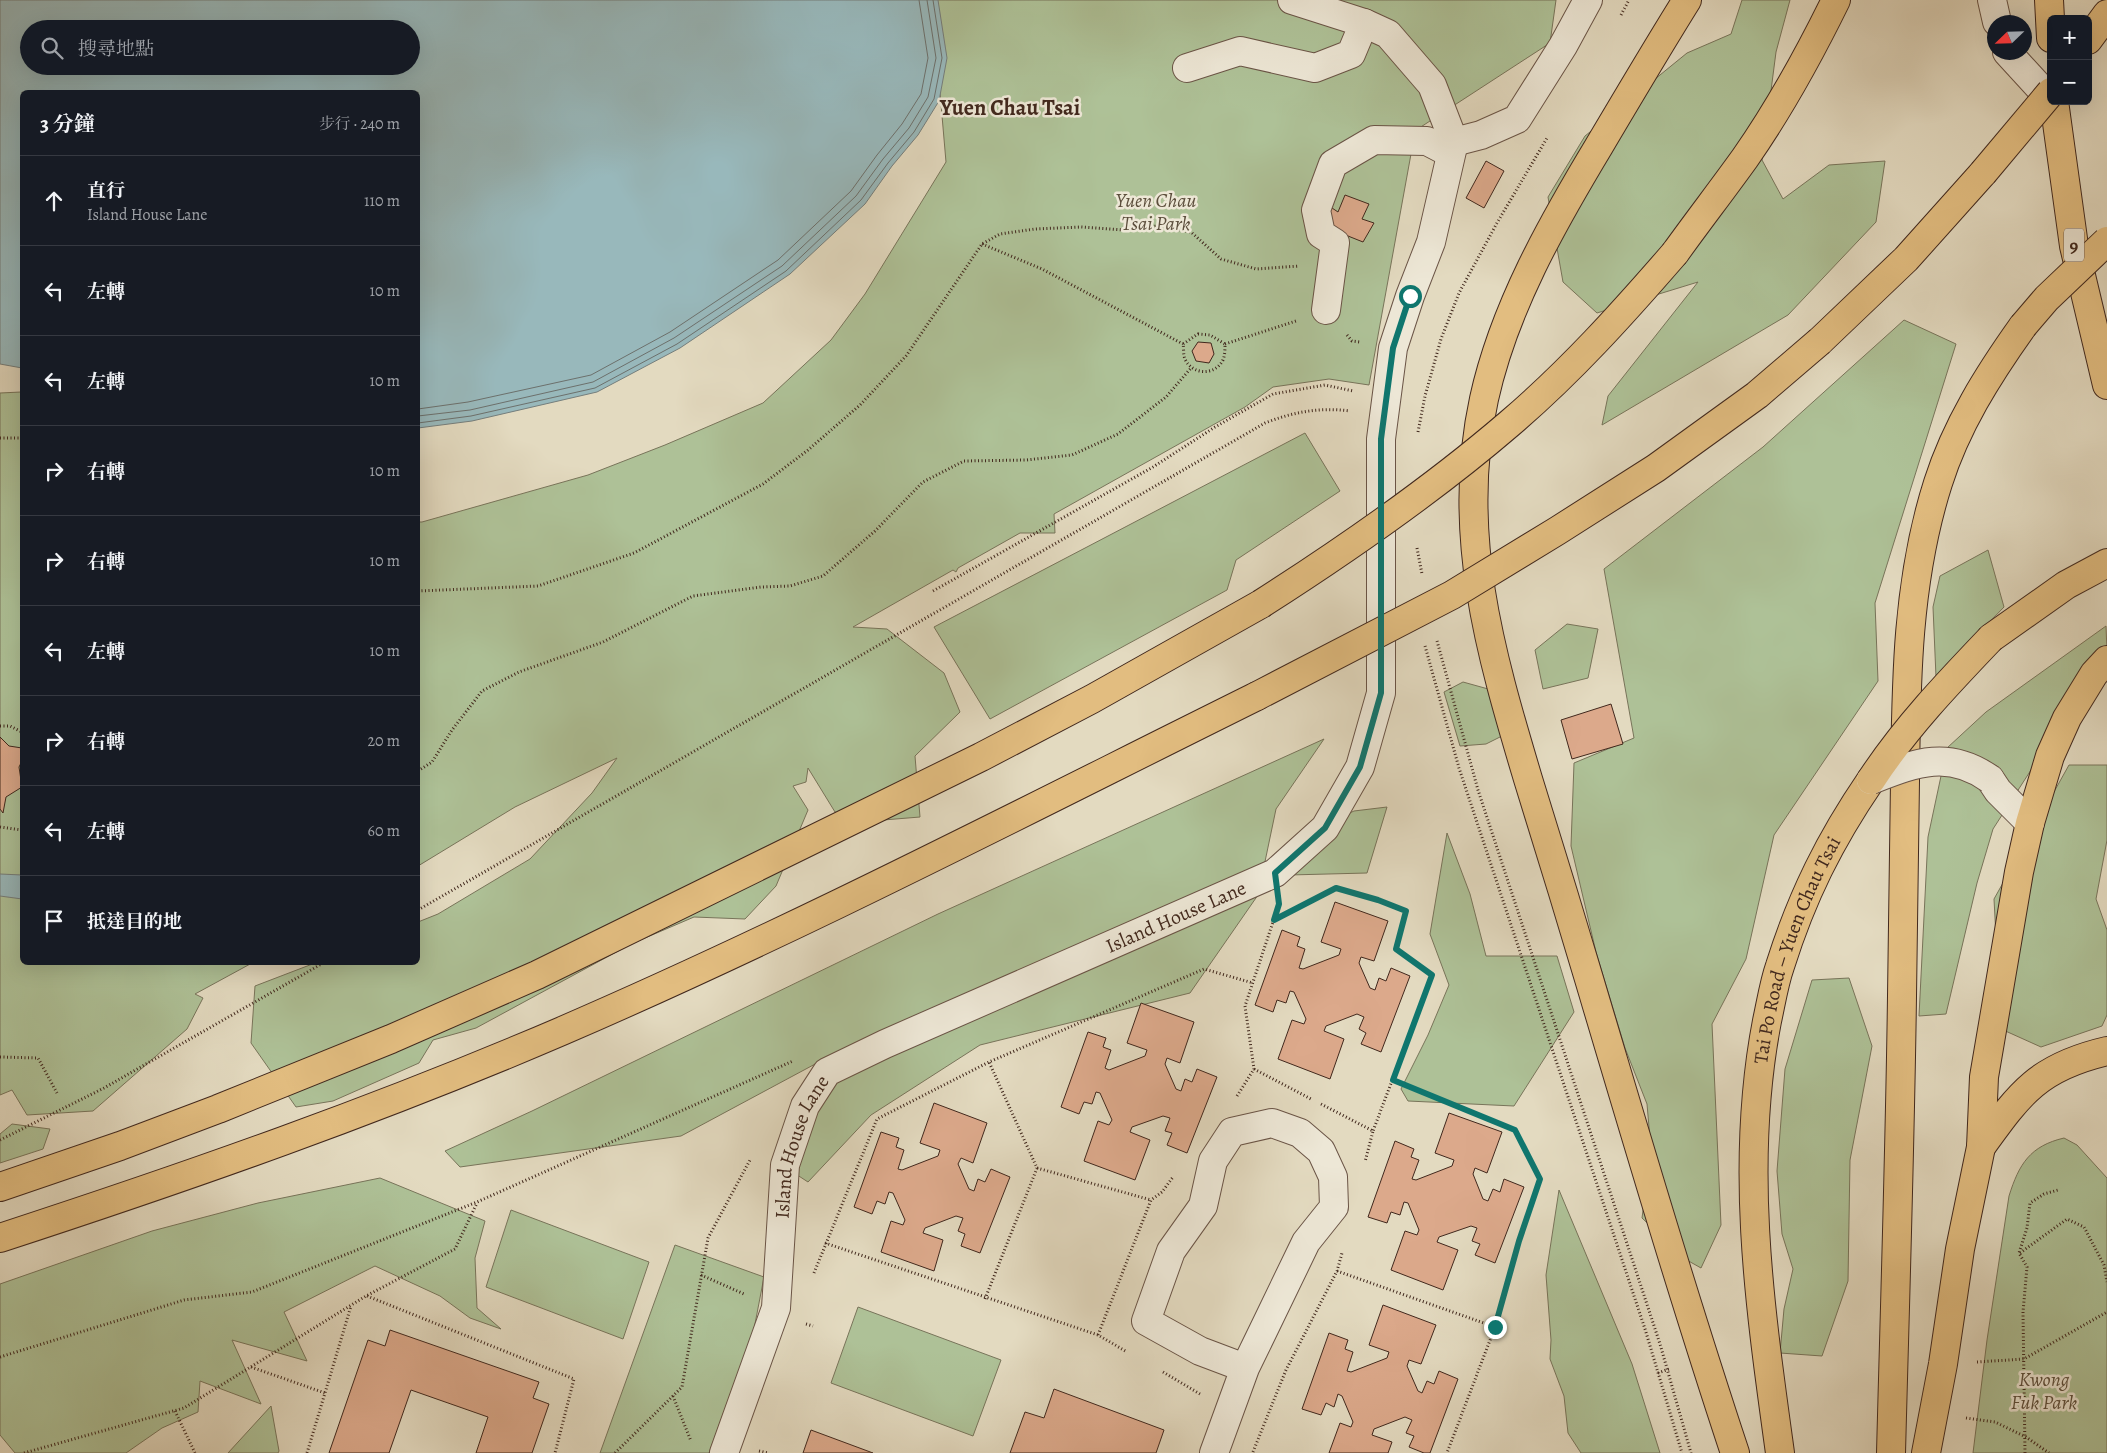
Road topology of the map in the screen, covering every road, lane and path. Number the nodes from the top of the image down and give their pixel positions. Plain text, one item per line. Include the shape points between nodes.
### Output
1 (1292, 0) edge
2 (1588, 0) edge
3 (1688, 0) edge
4 (1836, 0) edge
5 (1992, 0) edge
6 (2049, 0) edge
7 (2107, 14) edge
8 (1996, 15) edge
9 (2050, 15) edge
10 (1364, 23) junction
11 (2092, 35) edge
12 (2014, 60) edge
13 (1187, 68) dead end
14 (2047, 95) edge
15 (2047, 105) edge
16 (2053, 105) edge
17 (1543, 146) dead end
18 (1452, 147) junction
19 (2107, 241) edge
20 (982, 244) junction
21 (1331, 276) junction
22 (1326, 310) dead end
23 (1183, 344) junction
24 (1191, 368) junction
25 (2107, 386) edge
26 (1363, 394) dead end
27 (1356, 412) dead end
28 (1421, 421) dead end
29 (0, 438) edge
30 (20, 438) edge
31 (2107, 563) edge
32 (420, 591) edge
33 (933, 591) dead end
34 (1442, 665) dead end
35 (2101, 667) edge
36 (0, 726) edge
37 (20, 731) edge
38 (1459, 768) dead end
39 (420, 770) edge
40 (1870, 780) junction
41 (2030, 823) junction
42 (0, 827) edge
43 (20, 830) edge
44 (1275, 873) junction
45 (420, 909) edge
46 (1274, 920) junction
47 (320, 965) edge
48 (1252, 983) junction
49 (2107, 1051) edge
50 (0, 1058) edge
51 (989, 1062) junction
52 (1393, 1080) junction
53 (57, 1093) dead end
54 (1234, 1102) dead end
55 (1373, 1131) dead end
56 (0, 1140) edge
57 (1981, 1147) junction
58 (1037, 1168) junction
59 (1178, 1170) dead end
60 (0, 1187) edge
61 (2058, 1190) dead end
62 (1151, 1200) junction
63 (723, 1210) dead end
64 (0, 1238) edge
65 (2020, 1253) junction
66 (1337, 1272) dead end
67 (2107, 1282) edge
68 (366, 1296) junction
69 (985, 1299) junction
70 (351, 1306) junction
71 (2107, 1312) edge
72 (1495, 1327) junction
73 (1098, 1335) junction
74 (1132, 1354) dead end
75 (0, 1357) edge
76 (2024, 1360) junction
77 (1972, 1363) dead end
78 (251, 1366) junction
79 (1245, 1368) junction
80 (1158, 1369) dead end
81 (325, 1393) junction
82 (673, 1396) junction
83 (1197, 1402) dead end
84 (175, 1410) junction
85 (1963, 1417) dead end
86 (2026, 1437) junction
87 (693, 1446) dead end
88 (24, 1453) edge
89 (195, 1453) edge
90 (307, 1453) edge
91 (555, 1453) edge
92 (615, 1453) edge
93 (724, 1453) edge
94 (1214, 1453) edge
95 (1447, 1453) edge
96 (1682, 1453) edge
97 (1691, 1453) edge
98 (1735, 1453) edge
99 (1780, 1453) edge
100 (1891, 1453) edge
101 (1926, 1453) edge
102 (2025, 1453) edge
103 (2049, 1453) edge

1 - 10 street
2 - 18 street via 1517,119
3 - 98 main road via 1568,198 1530,271 1503,337 1485,396 1474,458 1472,512 1477,572 1504,696 1686,1301
4 - 60 main road, bridge via 1785,97 1745,157 1675,253 1615,322 1510,424 1338,555 1261,604 1092,699 981,757 537,975 218,1109
5 - 8 street
6 - 9 main road
7 - 11 main road
10 - 13 street via 1351,54 1315,68 1240,51
10 - 18 street via 1388,34 1432,85
12 - 14 street
15 - 64 main road, bridge via 1906,259 1820,341 1757,395 1656,468 1452,595 1257,696 858,893 562,1030 415,1092 238,1158
16 - 25 main road, 9 via 2074,246
17 - 28 path via 1459,293 1441,339
18 - 21 street via 1427,142 1374,140 1333,164 1316,210 1321,234 1335,243
18 - 44 street, Island House Lane via 1431,242 1393,348 1386,399 1381,439 1381,693 1360,767 1325,828
19 - 100 main road, bridge via 2023,326 1971,406 1939,481 1918,562 1910,623 1905,713
20 - 21 path via 1000,234 1035,229 1126,230 1156,226 1191,232 1221,260 1256,269 1296,265
20 - 23 path via 1042,269
20 - 32 path via 906,356 860,405 763,484 634,553 538,586
21 - 22 street
23 - 24 path via 1185,358
23 - 24 path via 1198,334 1210,335 1225,344 1223,361 1217,368 1200,372
24 - 39 path via 1166,397 1118,434 1072,455 964,461 923,482 875,531 823,576 790,586 693,596 603,642 519,672 482,691 432,762
26 - 33 path via 1325,384 1273,394 1154,467
27 - 45 path via 1305,411 1265,424
29 - 30 path
31 - 40 main road, Tai Po Road – Yuen Chau Tsai, bridge via 2066,585 1991,638 1931,702
34 - 97 path via 1478,790 1660,1344
35 - 41 main road via 2067,718 2050,756
36 - 37 path
38 - 96 path via 1645,1329
40 - 41 street, bridge via 1919,764 1942,761 1967,765 1990,779
40 - 99 main road, Tai Po Road – Yuen Chau Tsai via 1840,825 1797,916 1779,968 1760,1056 1752,1170 1754,1231
41 - 57 main road via 1984,1077
42 - 43 path
44 - 46 path via 1279,904
44 - 93 street, Island House Lane via 827,1072 805,1106 785,1165 776,1308
46 - 48 path
46 - 52 path via 1336,888 1406,911 1396,949 1432,975
47 - 56 path via 104,1088
48 - 51 path via 1204,969
48 - 54 path via 1245,1006 1254,1069
49 - 57 main road via 2069,1062 2031,1084
50 - 53 path via 38,1058
51 - 58 path
51 - 69 path via 877,1118 825,1243
52 - 55 path
52 - 72 path via 1515,1130 1540,1179
57 - 101 main road via 1960,1249
58 - 62 path
58 - 69 path
59 - 62 path via 1162,1192
61 - 65 path via 2030,1203
62 - 73 path
63 - 82 path via 708,1238 682,1387
65 - 67 path via 2067,1219 2084,1227 2104,1265
65 - 76 path via 2027,1267 2023,1312
66 - 72 path
68 - 70 path
68 - 75 path via 455,1249 477,1202 252,1292 184,1300
68 - 91 path via 574,1379
69 - 73 path
70 - 78 path
70 - 81 path
71 - 76 path
72 - 95 path
73 - 74 path
76 - 77 path
76 - 86 path
78 - 81 path
78 - 84 path via 184,1408
79 - 79 street via 1200,1351 1146,1321 1171,1251 1203,1206 1213,1161 1232,1132 1272,1123 1300,1133 1321,1151 1333,1177 1334,1207 1306,1242
79 - 94 street
80 - 83 path via 1200,1394
81 - 90 path
82 - 87 path
82 - 92 path
84 - 88 path
84 - 89 path
85 - 86 path via 1995,1422
86 - 102 path
86 - 103 path

